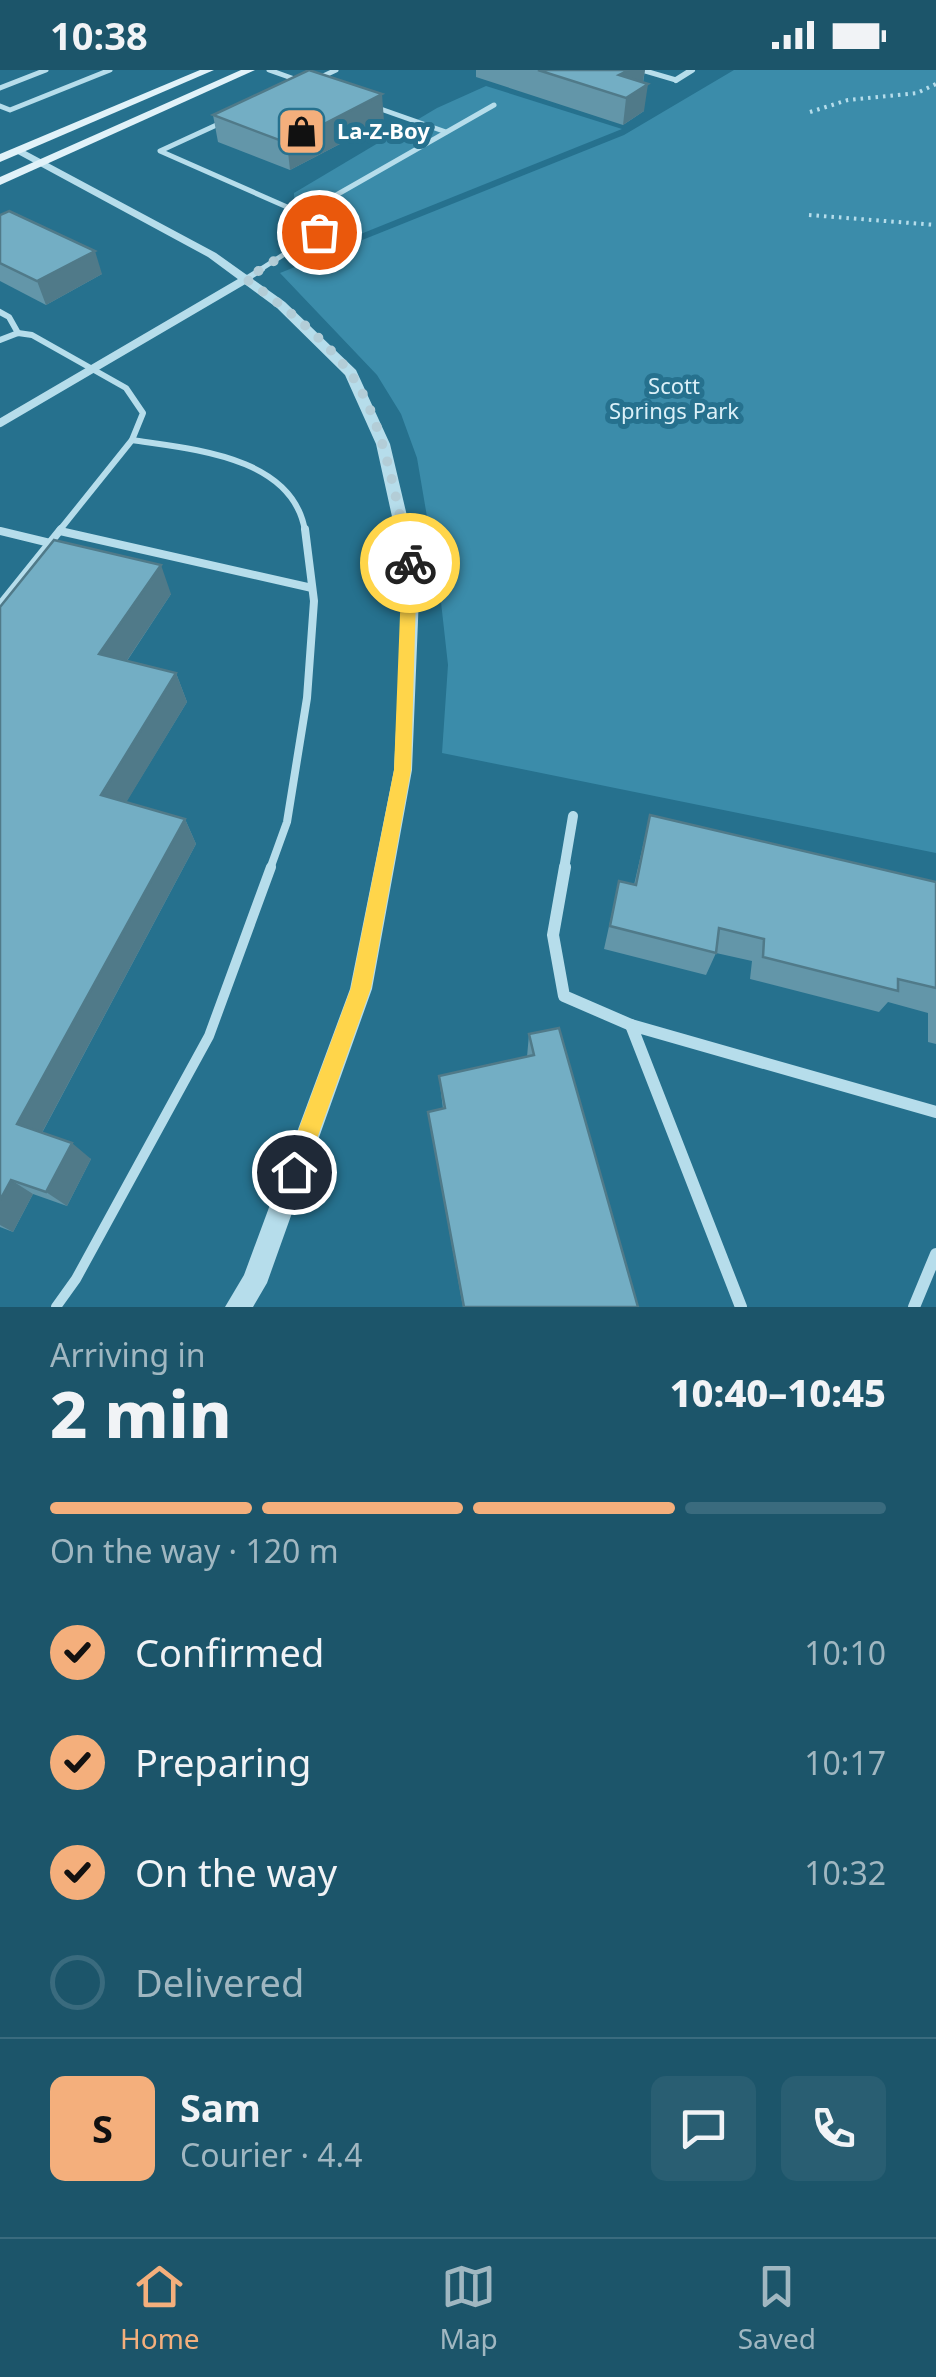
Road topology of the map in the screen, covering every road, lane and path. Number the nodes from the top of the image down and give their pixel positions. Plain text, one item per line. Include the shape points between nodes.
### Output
1 (46, 70) edge
2 (110, 70) edge
3 (208, 70) edge
4 (250, 70) edge
5 (268, 70) edge
6 (336, 70) edge
7 (642, 70) edge
8 (692, 70) edge
9 (676, 80) joint
10 (307, 84) junction
11 (936, 84) edge
12 (0, 88) edge
13 (928, 89) junction
14 (293, 90) edge
15 (325, 90) edge
16 (936, 95) edge
17 (360, 102) edge
18 (494, 105) dead end
19 (0, 106) edge
20 (810, 112) dead end
21 (228, 120) edge
22 (446, 132) junction
23 (18, 150) junction
24 (0, 158) edge
25 (41, 163) junction
26 (0, 181) edge
27 (303, 214) junction
28 (808, 215) dead end
29 (936, 225) edge
30 (246, 279) junction
31 (0, 312) edge
32 (18, 332) junction
33 (0, 340) edge
34 (94, 370) junction
35 (0, 423) edge
36 (132, 440) junction
37 (0, 531) edge
38 (60, 531) junction
39 (50, 543) junction
40 (312, 588) junction
41 (0, 605) edge
42 (573, 816) dead end
43 (631, 1025) junction
44 (936, 1112) edge
45 (936, 1254) edge
46 (56, 1307) edge
47 (238, 1307) edge
48 (741, 1307) edge
49 (914, 1307) edge

1 - 12 lane
2 - 19 lane via 10,110
3 - 23 main road
4 - 25 main road
5 - 10 lane
6 - 10 lane
7 - 9 lane
8 - 9 street
10 - 14 lane
10 - 15 lane
11 - 13 path
13 - 16 path
13 - 20 path
17 - 22 lane
18 - 22 lane
21 - 27 lane via 160,151
22 - 27 lane
23 - 24 main road
23 - 25 street
25 - 26 main road
25 - 30 street
27 - 30 lane via 319,232
28 - 29 path
30 - 34 street
30 - 47 street via 351,373 384,444 412,571 403,770 361,988 254,1283
31 - 32 lane
32 - 33 lane
32 - 34 lane
34 - 35 street
34 - 36 lane via 126,388 143,413
36 - 38 lane
36 - 40 lane via 251,466 287,491 304,524
37 - 39 lane
38 - 39 lane
38 - 40 lane
39 - 41 lane
40 - 46 lane via 307,698 287,822 209,1036
42 - 43 street via 553,935 564,996
43 - 44 street
43 - 48 street
45 - 49 street

